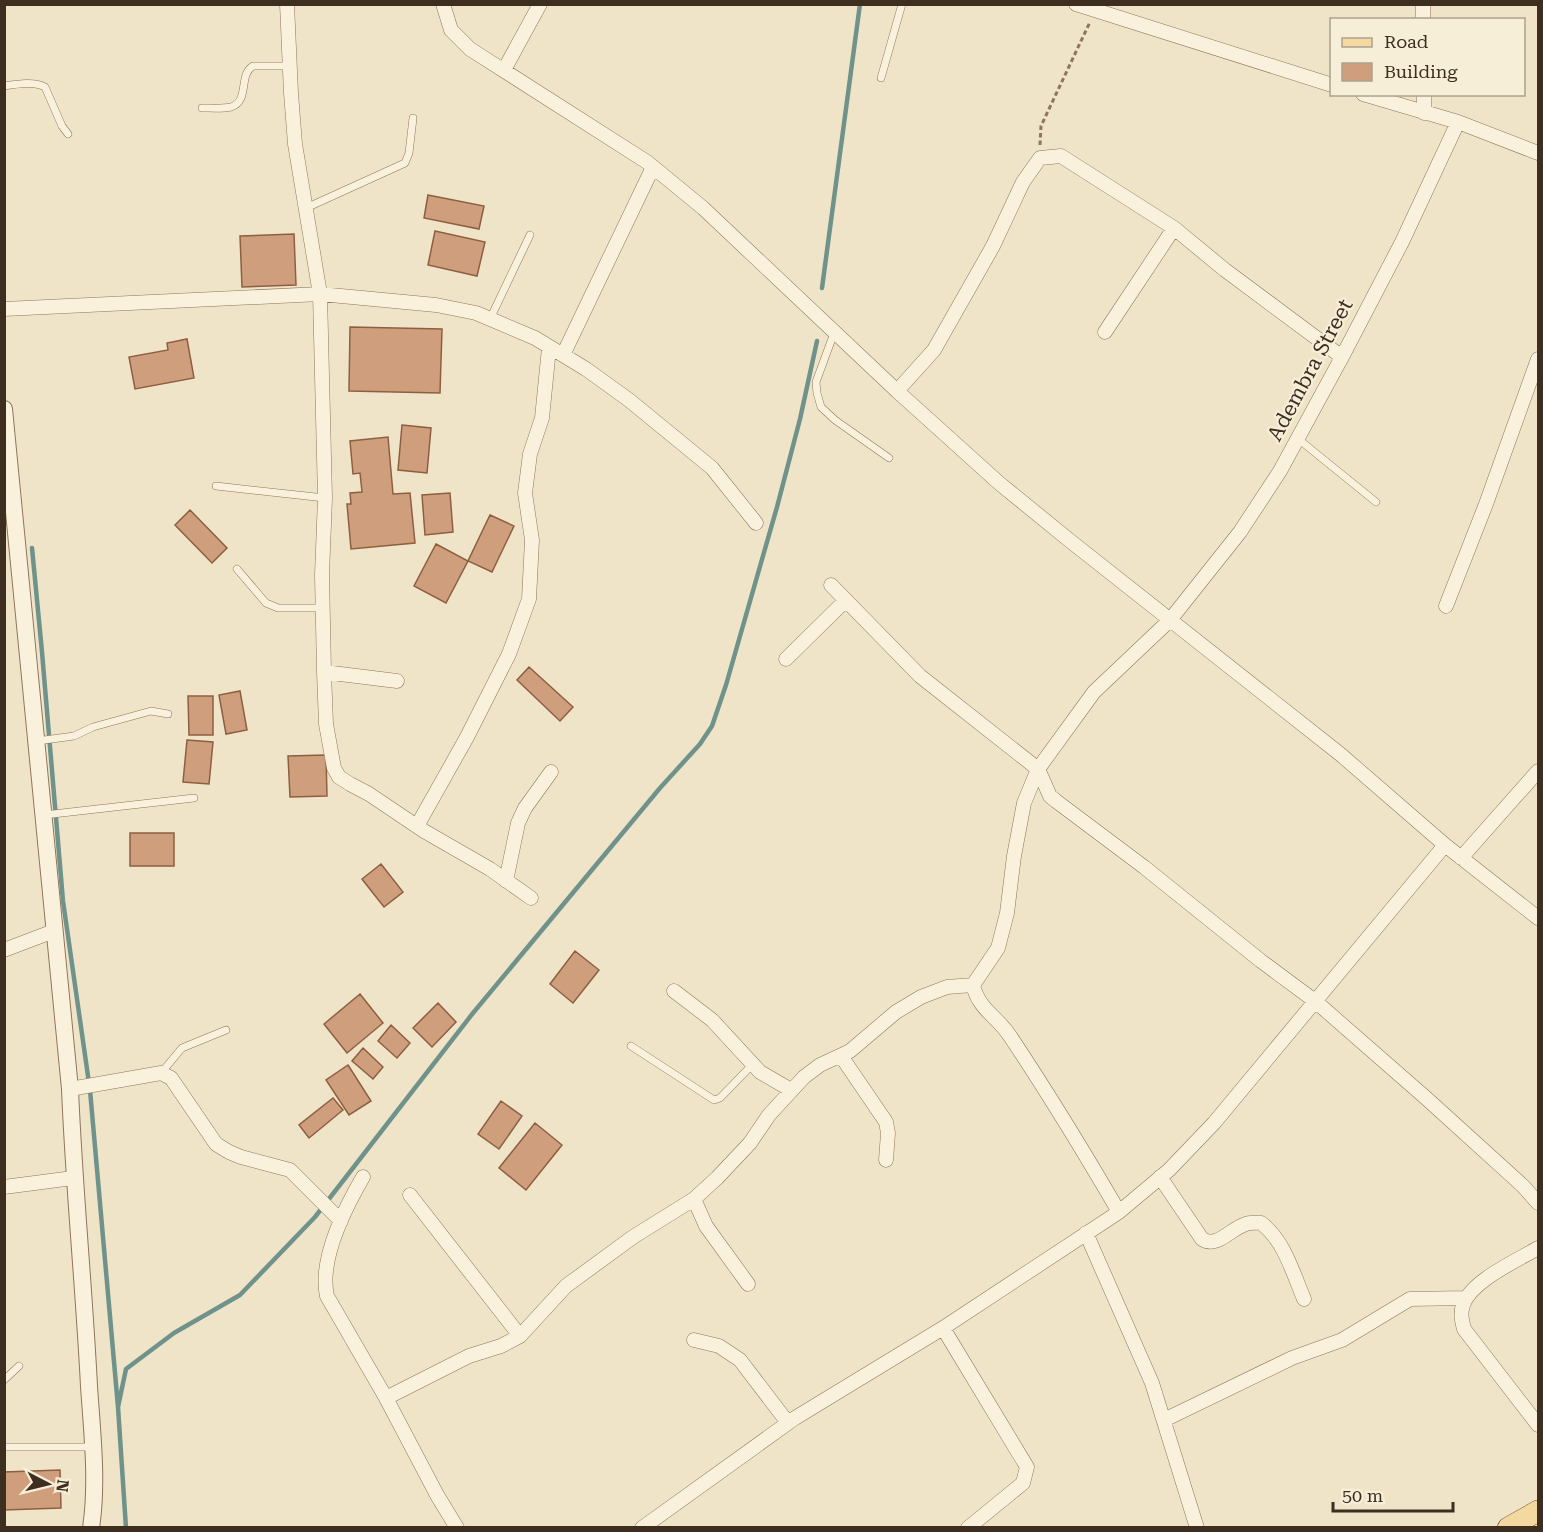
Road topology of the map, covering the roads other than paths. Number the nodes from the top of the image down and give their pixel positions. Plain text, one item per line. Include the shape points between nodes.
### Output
1 (287, 4) edge
2 (443, 4) edge
3 (540, 4) edge
4 (902, 4) edge
5 (1076, 4) edge
6 (290, 66) junction
7 (504, 70) junction
8 (881, 78) dead end
9 (1330, 84) edge
10 (4, 86) edge
11 (1369, 96) edge
12 (1424, 96) edge
13 (202, 108) dead end
14 (1424, 113) junction
15 (412, 118) dead end
16 (1458, 122) junction
17 (68, 134) dead end
18 (1539, 153) edge
19 (653, 167) junction
20 (306, 208) junction
21 (1174, 228) junction
22 (530, 235) dead end
23 (320, 294) junction
24 (4, 309) edge
25 (490, 319) junction
26 (1105, 332) dead end
27 (834, 333) junction
28 (549, 348) junction
29 (563, 355) junction
30 (1342, 357) junction
31 (1539, 359) edge
32 (897, 391) junction
33 (4, 408) edge
34 (1297, 438) junction
35 (889, 458) dead end
36 (216, 486) dead end
37 (325, 498) junction
38 (1376, 502) dead end
39 (756, 523) dead end
40 (237, 569) dead end
41 (831, 585) dead end
42 (846, 600) junction
43 (1446, 606) dead end
44 (322, 608) junction
45 (1170, 620) junction
46 (786, 659) dead end
47 (324, 672) junction
48 (397, 681) dead end
49 (168, 714) dead end
50 (37, 741) junction
51 (1038, 769) junction
52 (1539, 771) edge
53 (550, 772) dead end
54 (194, 798) dead end
55 (43, 815) junction
56 (417, 826) junction
57 (1445, 845) junction
58 (1461, 858) junction
59 (506, 881) junction
60 (531, 898) dead end
61 (1539, 918) edge
62 (54, 931) junction
63 (4, 950) edge
64 (973, 985) junction
65 (674, 991) dead end
66 (1315, 1001) junction
67 (226, 1030) dead end
68 (630, 1046) dead end
69 (841, 1056) junction
70 (752, 1065) junction
71 (161, 1073) junction
72 (82, 1087) junction
73 (791, 1090) junction
74 (886, 1160) dead end
75 (363, 1177) dead end
76 (1160, 1177) junction
77 (74, 1178) junction
78 (4, 1186) edge
79 (410, 1195) dead end
80 (694, 1199) junction
81 (1539, 1203) edge
82 (1119, 1212) junction
83 (336, 1216) junction
84 (1086, 1233) junction
85 (1539, 1248) edge
86 (748, 1284) dead end
87 (1466, 1298) junction
88 (1304, 1299) dead end
89 (943, 1328) junction
90 (520, 1336) junction
91 (694, 1340) dead end
92 (19, 1366) dead end
93 (4, 1380) edge
94 (386, 1398) junction
95 (1164, 1420) junction
96 (788, 1423) junction
97 (1539, 1425) edge
98 (4, 1447) edge
99 (92, 1447) junction
100 (1539, 1511) edge
101 (91, 1527) edge
102 (457, 1527) edge
103 (642, 1527) edge
104 (968, 1527) edge
105 (1197, 1527) edge
106 (1508, 1527) edge

1 - 6 street
2 - 7 street via 452,30 470,49
3 - 7 street
4 - 8 lane
5 - 9 street
6 - 13 lane via 253,66 245,74 240,102 229,108
6 - 20 street via 295,144
7 - 19 street
10 - 17 lane via 45,87
11 - 14 street
12 - 14 street
14 - 16 street
15 - 20 lane via 405,163
16 - 18 street
16 - 30 street, Adembra Street
19 - 27 street via 703,208
19 - 29 street
20 - 23 street
21 - 26 street
21 - 30 street
21 - 32 street via 1061,156 1040,159 1023,182 993,246 934,350
22 - 25 lane
23 - 24 street
23 - 25 street via 436,306
23 - 37 street
25 - 28 street
27 - 32 street
27 - 35 lane via 816,382 821,407
28 - 29 street
28 - 56 street via 542,418 530,454 525,493 532,540 529,599 504,664
29 - 39 street via 629,400 712,468
30 - 34 street, Adembra Street
31 - 43 street
32 - 45 street via 999,483
33 - 50 street
34 - 38 lane
34 - 45 street, Adembra Street via 1240,532
36 - 37 lane
37 - 44 street
40 - 44 lane via 271,606
41 - 42 street
42 - 46 street
42 - 51 street via 920,676
44 - 47 street
45 - 51 street, Adembra Street via 1094,692
45 - 57 street via 1340,754
47 - 48 street
47 - 56 street via 326,723 335,772
49 - 50 lane via 151,711 74,736
50 - 55 street
51 - 64 street, Adembra Street via 1024,802 998,948
51 - 66 street via 1050,796
52 - 58 street
53 - 59 street via 518,823
54 - 55 lane
55 - 62 street
56 - 59 street
57 - 58 street
57 - 66 street
58 - 61 street
59 - 60 street
62 - 63 street
62 - 72 street
64 - 69 street via 947,987 921,997 896,1011 862,1043
64 - 82 street via 976,998 1001,1022 1061,1113
65 - 70 street via 712,1020
66 - 76 street via 1214,1123
66 - 81 street
67 - 71 lane via 182,1048
68 - 70 lane via 714,1100
69 - 73 street via 820,1065
69 - 74 street via 886,1122
70 - 73 street
71 - 72 street
71 - 83 street via 171,1078 216,1144 241,1157 290,1170
72 - 77 street
73 - 80 street via 750,1143
75 - 83 street via 345,1209
76 - 82 street
76 - 88 street via 1207,1242 1245,1224 1261,1223 1271,1230
77 - 78 street
77 - 99 street
79 - 90 street
80 - 86 street via 706,1226
80 - 90 street via 566,1286
82 - 84 street
83 - 94 street via 325,1271 327,1296
84 - 89 street
84 - 95 street via 1152,1383
85 - 87 street via 1476,1285
87 - 95 street via 1410,1299 1400,1303 1342,1340 1292,1358
87 - 97 street via 1461,1314 1464,1329
89 - 96 street
89 - 104 street via 1027,1467 1023,1483
90 - 94 street via 469,1356
91 - 96 street via 719,1346 740,1360
92 - 93 lane
94 - 102 street
95 - 105 street
96 - 103 street
98 - 99 lane
99 - 101 street
100 - 106 main road

